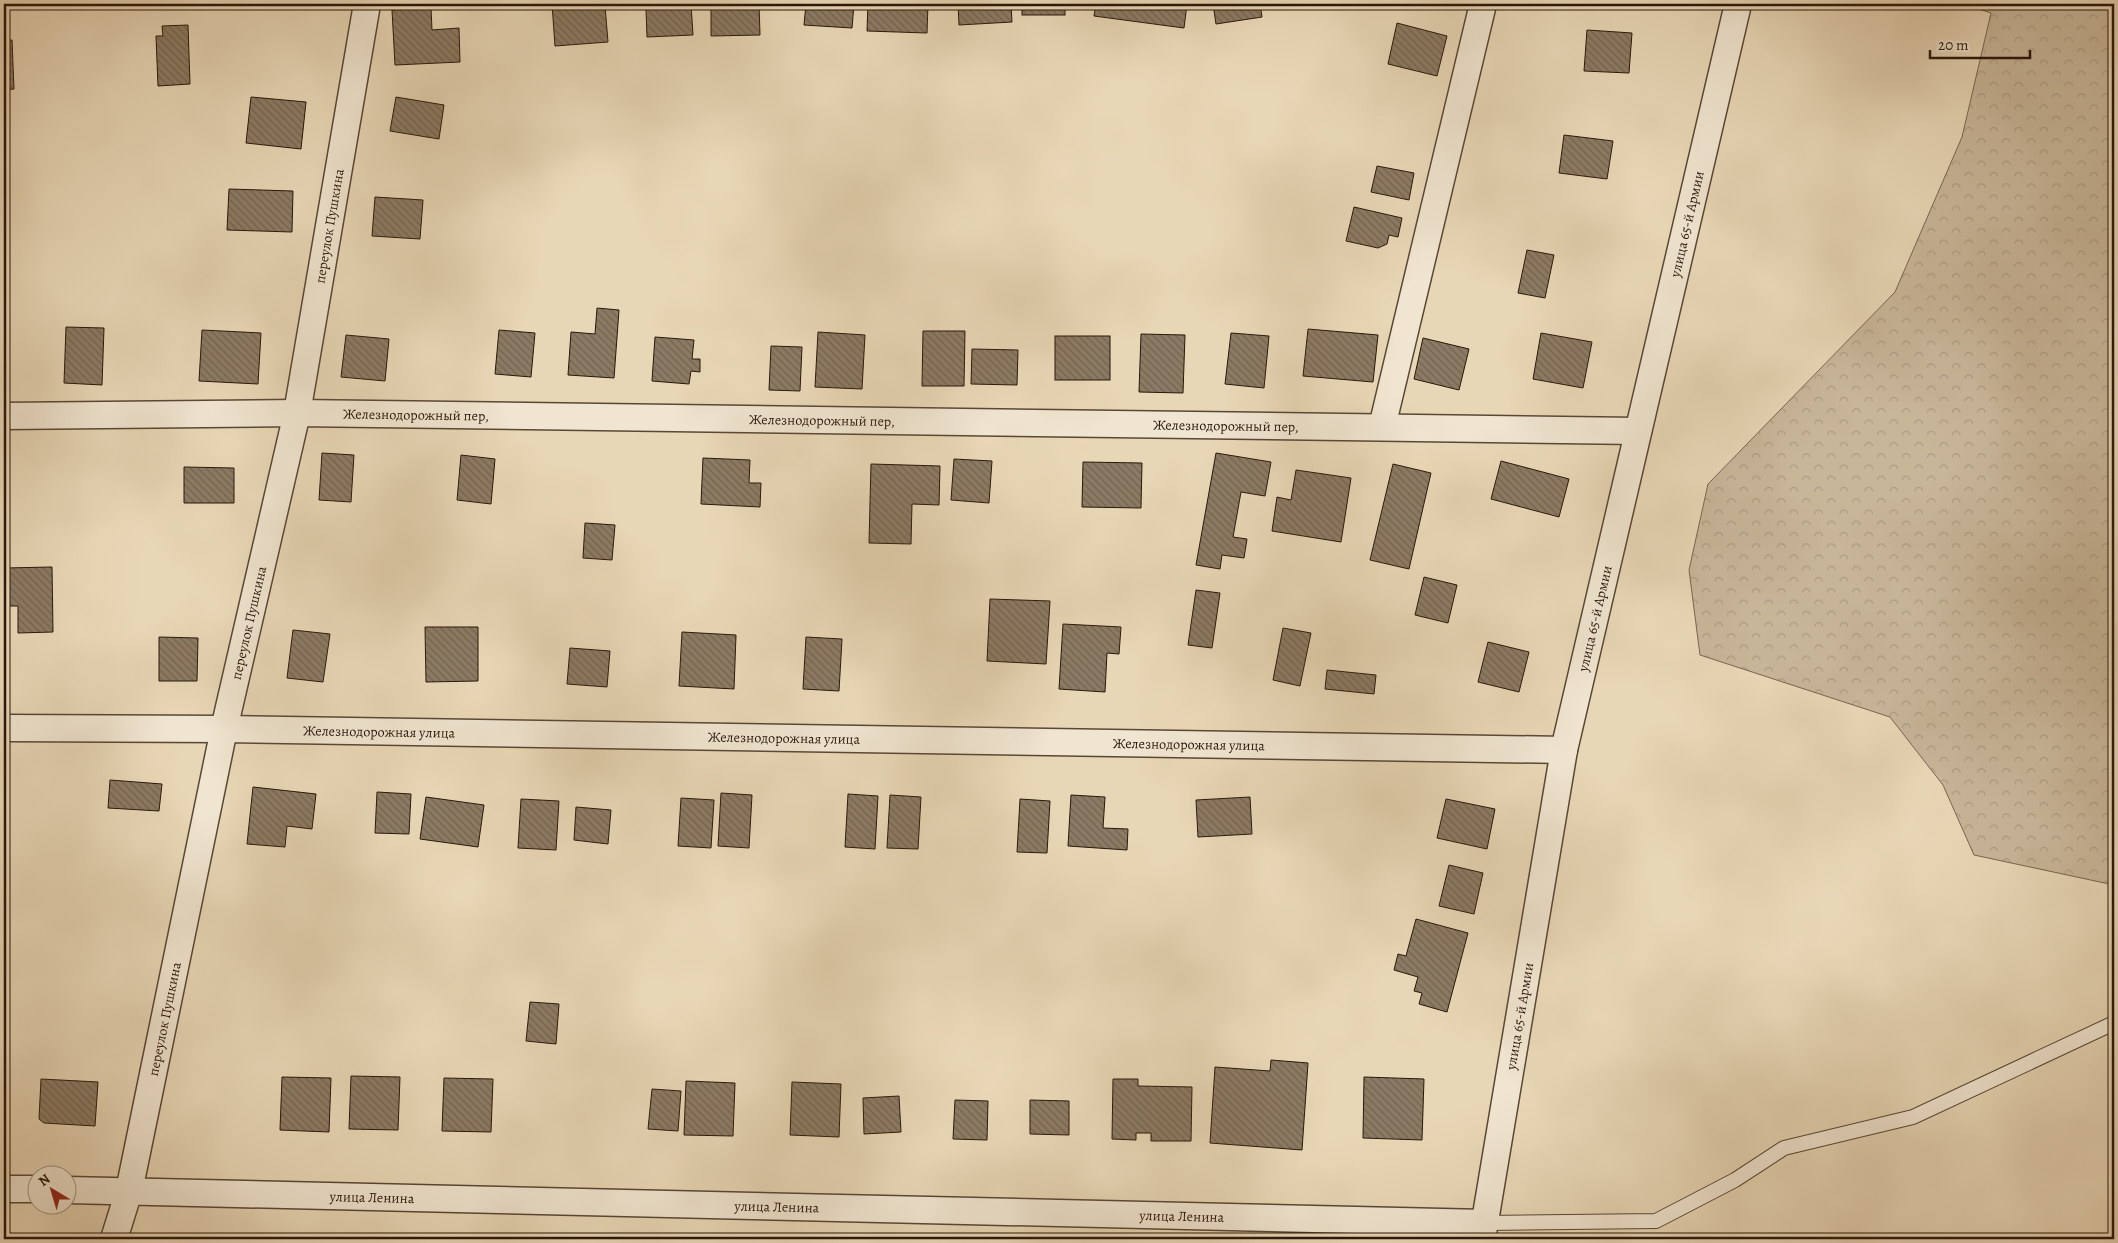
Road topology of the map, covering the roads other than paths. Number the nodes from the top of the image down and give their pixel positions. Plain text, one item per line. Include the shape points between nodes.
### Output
1 (366, 4) edge
2 (1483, 4) edge
3 (1738, 4) edge
4 (297, 412) junction
5 (4, 416) edge
6 (1382, 427) junction
7 (1638, 431) junction
8 (4, 728) edge
9 (224, 729) junction
10 (1564, 750) junction
11 (2114, 1023) edge
12 (4, 1189) edge
13 (28, 1189) edge
14 (78, 1190) edge
15 (129, 1192) junction
16 (1484, 1231) edge
17 (114, 1239) edge

1 - 4 street, переулок Пушкина
2 - 6 street
3 - 7 street, улица 65-й Армии
4 - 5 street, Железнодорожный пер,
4 - 6 street, Железнодорожный пер,
4 - 9 street, переулок Пушкина
6 - 7 street, Железнодорожный пер,
7 - 10 street, улица 65-й Армии
8 - 9 street, Железнодорожная улица
9 - 10 street, Железнодорожная улица
9 - 15 street, переулок Пушкина
10 - 16 street, улица 65-й Армии
11 - 16 lane via 1912,1118 1784,1148 1735,1180 1656,1220
12 - 13 street
14 - 15 street, улица Ленина
15 - 16 street, улица Ленина
15 - 17 street, переулок Пушкина

